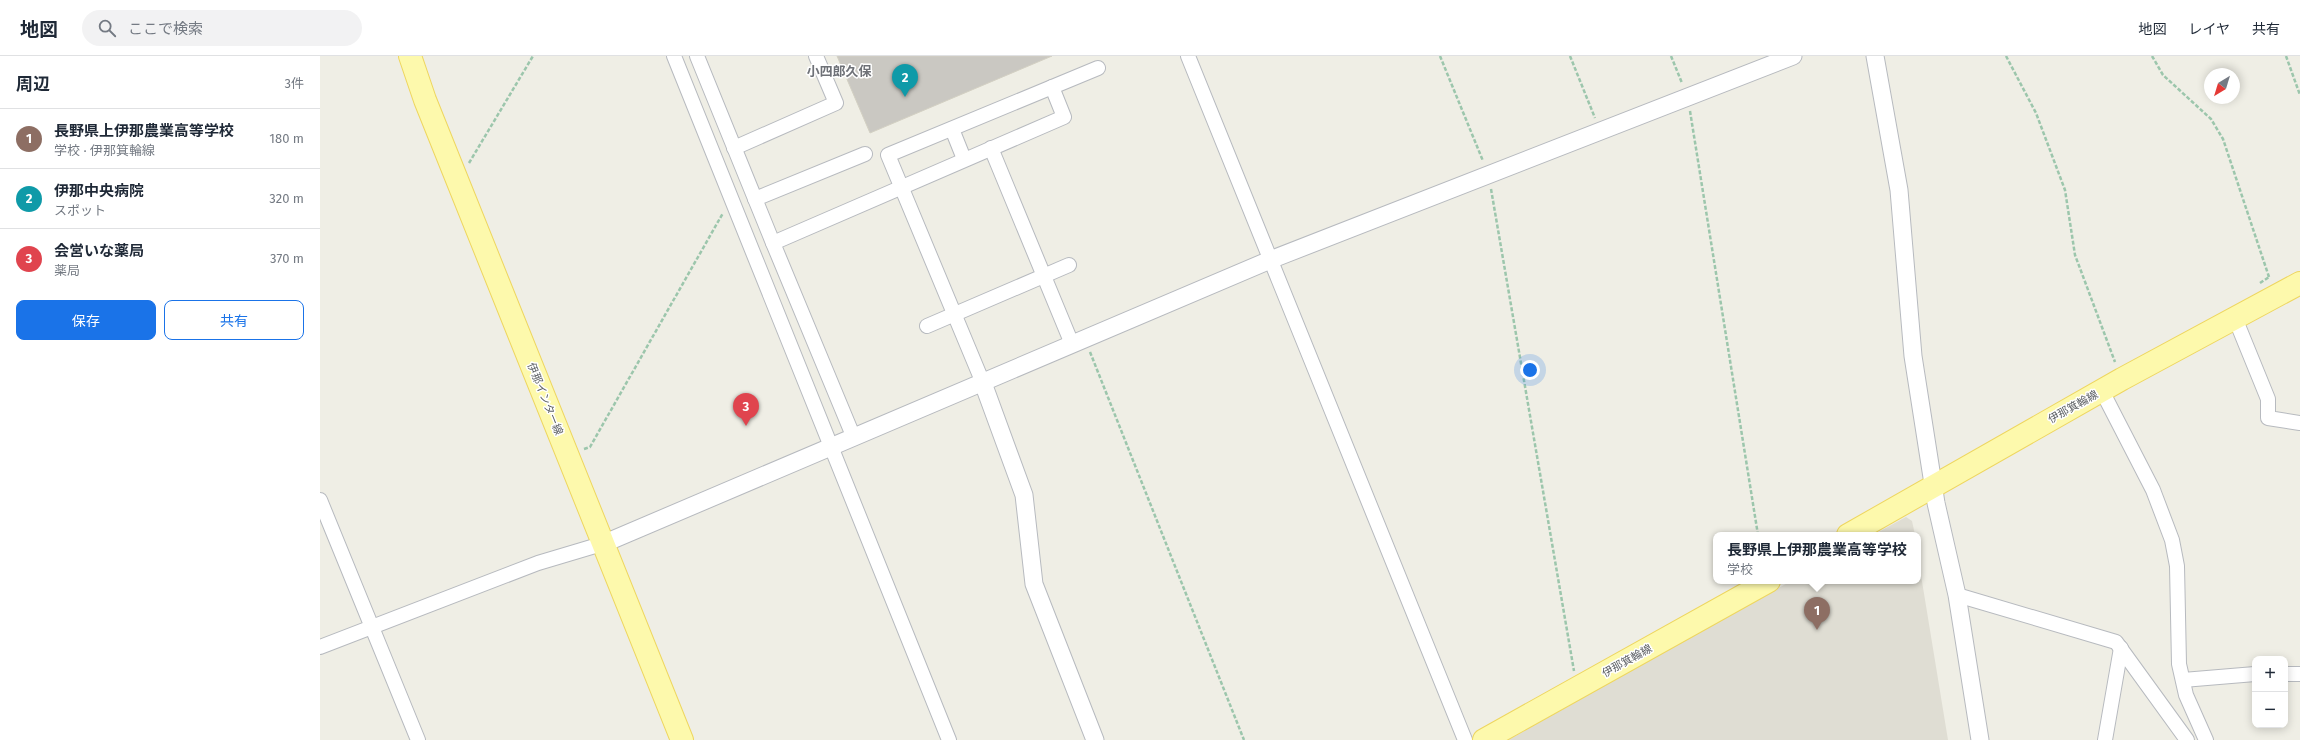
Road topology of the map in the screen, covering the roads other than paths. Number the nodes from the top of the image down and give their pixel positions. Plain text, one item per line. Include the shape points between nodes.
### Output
1 (410, 56) edge
2 (674, 56) edge
3 (696, 56) edge
4 (816, 56) edge
5 (1188, 56) edge
6 (1793, 56) edge
7 (1875, 56) edge
8 (1098, 68) dead end
9 (1052, 87) junction
10 (952, 129) junction
11 (734, 148) junction
12 (990, 148) junction
13 (866, 154) dead end
14 (964, 159) junction
15 (902, 185) junction
16 (755, 199) junction
17 (773, 243) junction
18 (1270, 260) junction
19 (1069, 265) dead end
20 (1044, 276) junction
21 (2300, 283) edge
22 (955, 314) junction
23 (2235, 318) junction
24 (927, 326) dead end
25 (1078, 341) junction
26 (983, 383) junction
27 (2102, 391) junction
28 (2300, 423) edge
29 (854, 438) junction
30 (831, 447) junction
31 (1933, 485) junction
32 (320, 500) edge
33 (1853, 532) edge
34 (605, 543) junction
35 (1764, 584) edge
36 (1957, 595) junction
37 (373, 626) junction
38 (320, 647) edge
39 (2121, 648) junction
40 (2252, 674) edge
41 (2288, 674) edge
42 (2300, 674) edge
43 (2183, 680) junction
44 (418, 740) edge
45 (682, 740) edge
46 (949, 740) edge
47 (1095, 740) edge
48 (1465, 740) edge
49 (1484, 740) edge
50 (1980, 740) edge
51 (2105, 740) edge
52 (2187, 740) edge
53 (2206, 740) edge

1 - 34 main road, 伊那インター線 via 425,100
2 - 30 street
3 - 11 street
4 - 11 street via 836,103
5 - 18 street
6 - 18 street
7 - 31 street via 1899,190 1913,356
8 - 9 street
9 - 10 street
9 - 12 street via 1064,117
10 - 14 street
10 - 15 street via 888,155
11 - 16 street
12 - 14 street
12 - 20 street
13 - 16 street
14 - 15 street
15 - 17 street
15 - 22 street
16 - 17 street
17 - 29 street
18 - 25 street
18 - 48 street
19 - 20 street
20 - 22 street
20 - 25 street
21 - 23 main road, 伊那箕輪線
22 - 24 street
22 - 26 street
23 - 27 main road, 伊那箕輪線
23 - 28 street via 2268,399 2268,418
25 - 26 street
26 - 29 street
26 - 47 street via 1024,495 1034,584
27 - 31 main road, 伊那箕輪線
27 - 43 street via 2153,490 2172,540 2176,566 2179,664
29 - 30 street
30 - 34 street
30 - 46 street
31 - 33 main road, 伊那箕輪線
31 - 36 street
32 - 37 street
34 - 37 street via 538,563
34 - 45 main road, 伊那インター線
35 - 49 main road, 伊那箕輪線
36 - 39 street via 2116,642
36 - 50 street
37 - 38 street
37 - 44 street
39 - 51 street
39 - 52 street
40 - 43 street
41 - 42 street
43 - 53 street via 2186,695

